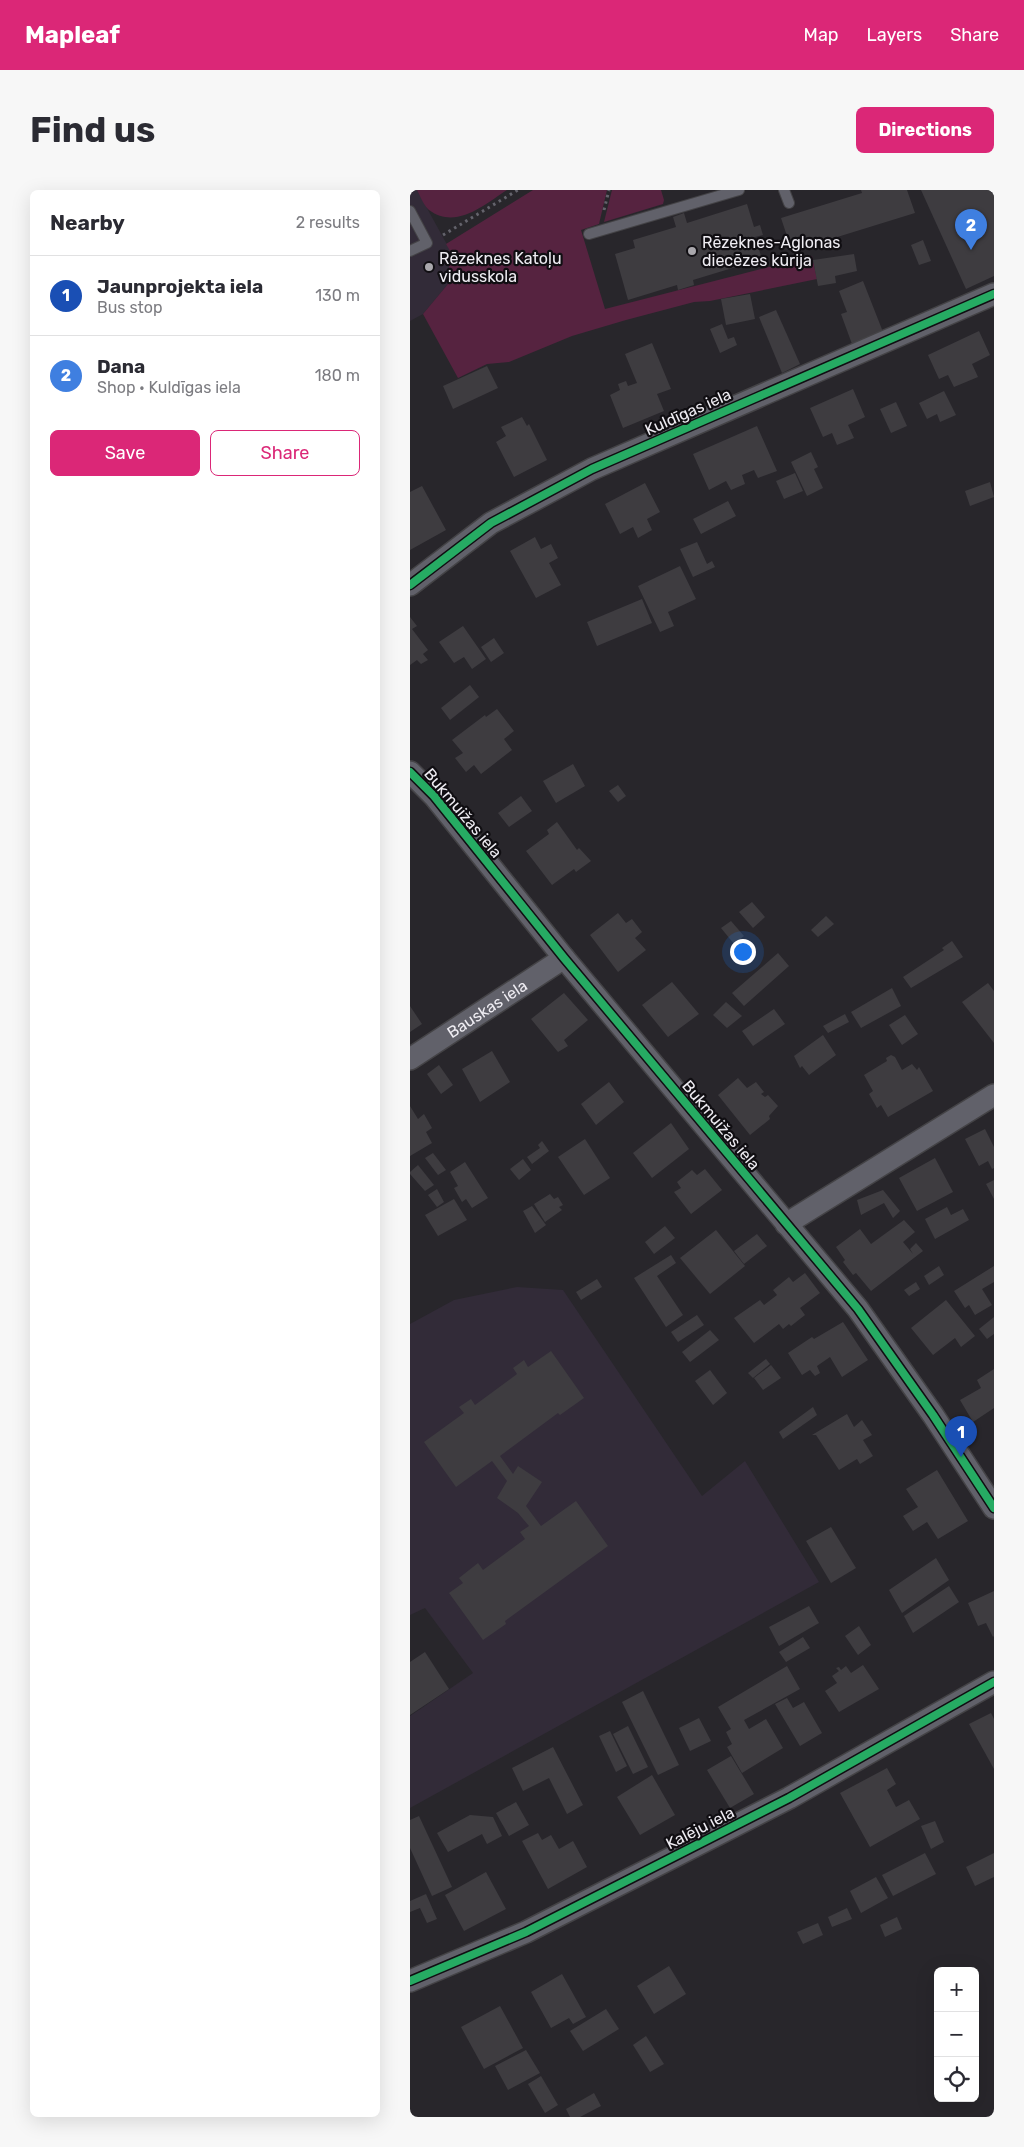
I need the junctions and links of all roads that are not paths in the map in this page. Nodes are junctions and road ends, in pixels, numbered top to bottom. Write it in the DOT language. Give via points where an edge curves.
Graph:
graph roads {
  1 [pos="739,190"];
  2 [pos="784,190"];
  3 [pos="789,202"];
  4 [pos="410,211"];
  5 [pos="589,234"];
  6 [pos="410,251"];
  7 [pos="994,294"];
  8 [pos="410,585"];
  9 [pos="410,772"];
  10 [pos="564,958"];
  11 [pos="410,1059"];
  12 [pos="994,1096"];
  13 [pos="786,1224"];
  14 [pos="994,1508"];
  15 [pos="994,1682"];
  16 [pos="410,1981"];
  1 -- 5 [label="lane"];
  2 -- 3 [label="lane"];
  4 -- 6 [label="lane" via="427,242"];
  7 -- 8 [label="street, Kuldīgas iela" via="592,469 491,523"];
  9 -- 10 [label="street, Bukmuižas iela" via="434,796"];
  10 -- 11 [label="street, Bauskas iela"];
  10 -- 13 [label="street, Bukmuižas iela"];
  12 -- 13 [label="street"];
  13 -- 14 [label="street, Bukmuižas iela" via="858,1309"];
  15 -- 16 [label="street, Kalēju iela" via="789,1798 526,1932"];
}
